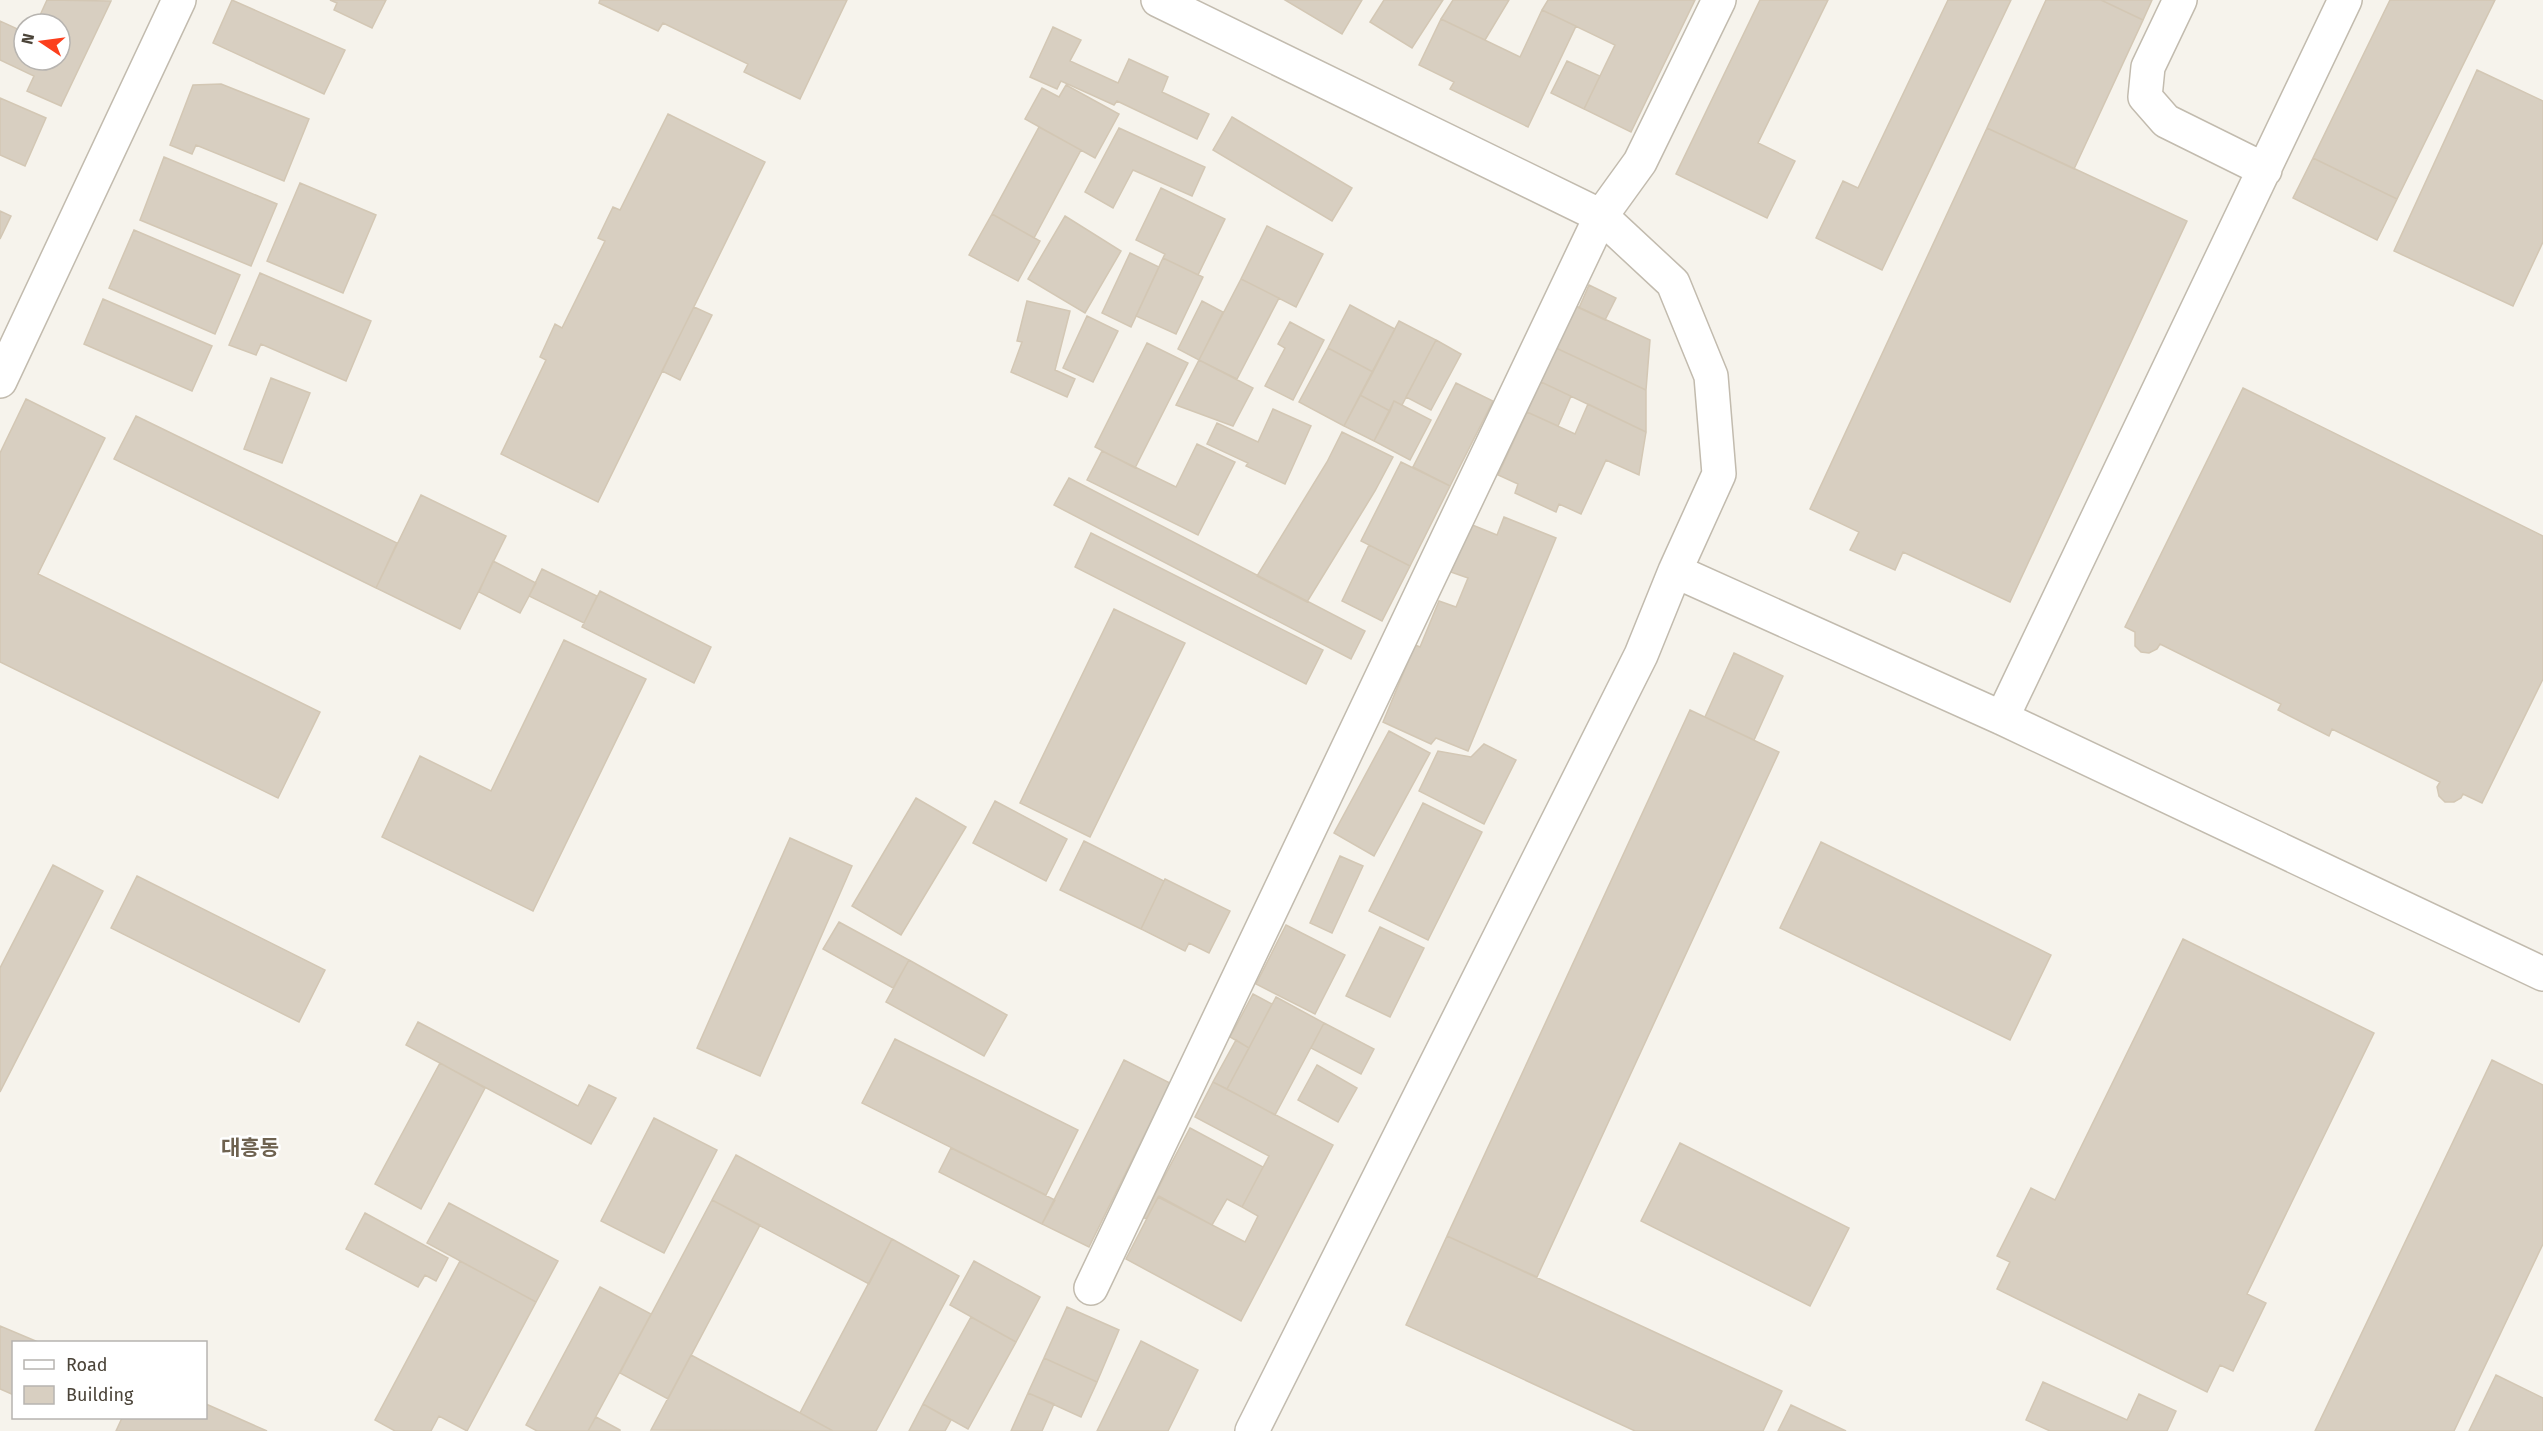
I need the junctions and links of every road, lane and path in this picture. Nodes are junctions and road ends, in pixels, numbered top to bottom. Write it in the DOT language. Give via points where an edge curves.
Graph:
graph roads {
  1 [pos="179,0"];
  2 [pos="1158,0"];
  3 [pos="1719,0"];
  4 [pos="2180,0"];
  5 [pos="2345,0"];
  6 [pos="2265,170"];
  7 [pos="1601,216"];
  8 [pos="0,381"];
  9 [pos="1675,571"];
  10 [pos="2002,718"];
  11 [pos="2543,974"];
  12 [pos="1091,1288"];
  13 [pos="1252,1431"];
  1 -- 8 [label="street"];
  2 -- 7 [label="street"];
  3 -- 7 [label="street" via="1640,162"];
  4 -- 6 [label="street" via="2148,67 2145,97 2166,121"];
  5 -- 6 [label="street"];
  6 -- 10 [label="street"];
  7 -- 9 [label="street" via="1673,282 1711,376 1719,474"];
  7 -- 12 [label="street"];
  9 -- 10 [label="street"];
  9 -- 13 [label="street" via="1641,655"];
  10 -- 11 [label="street"];
}
